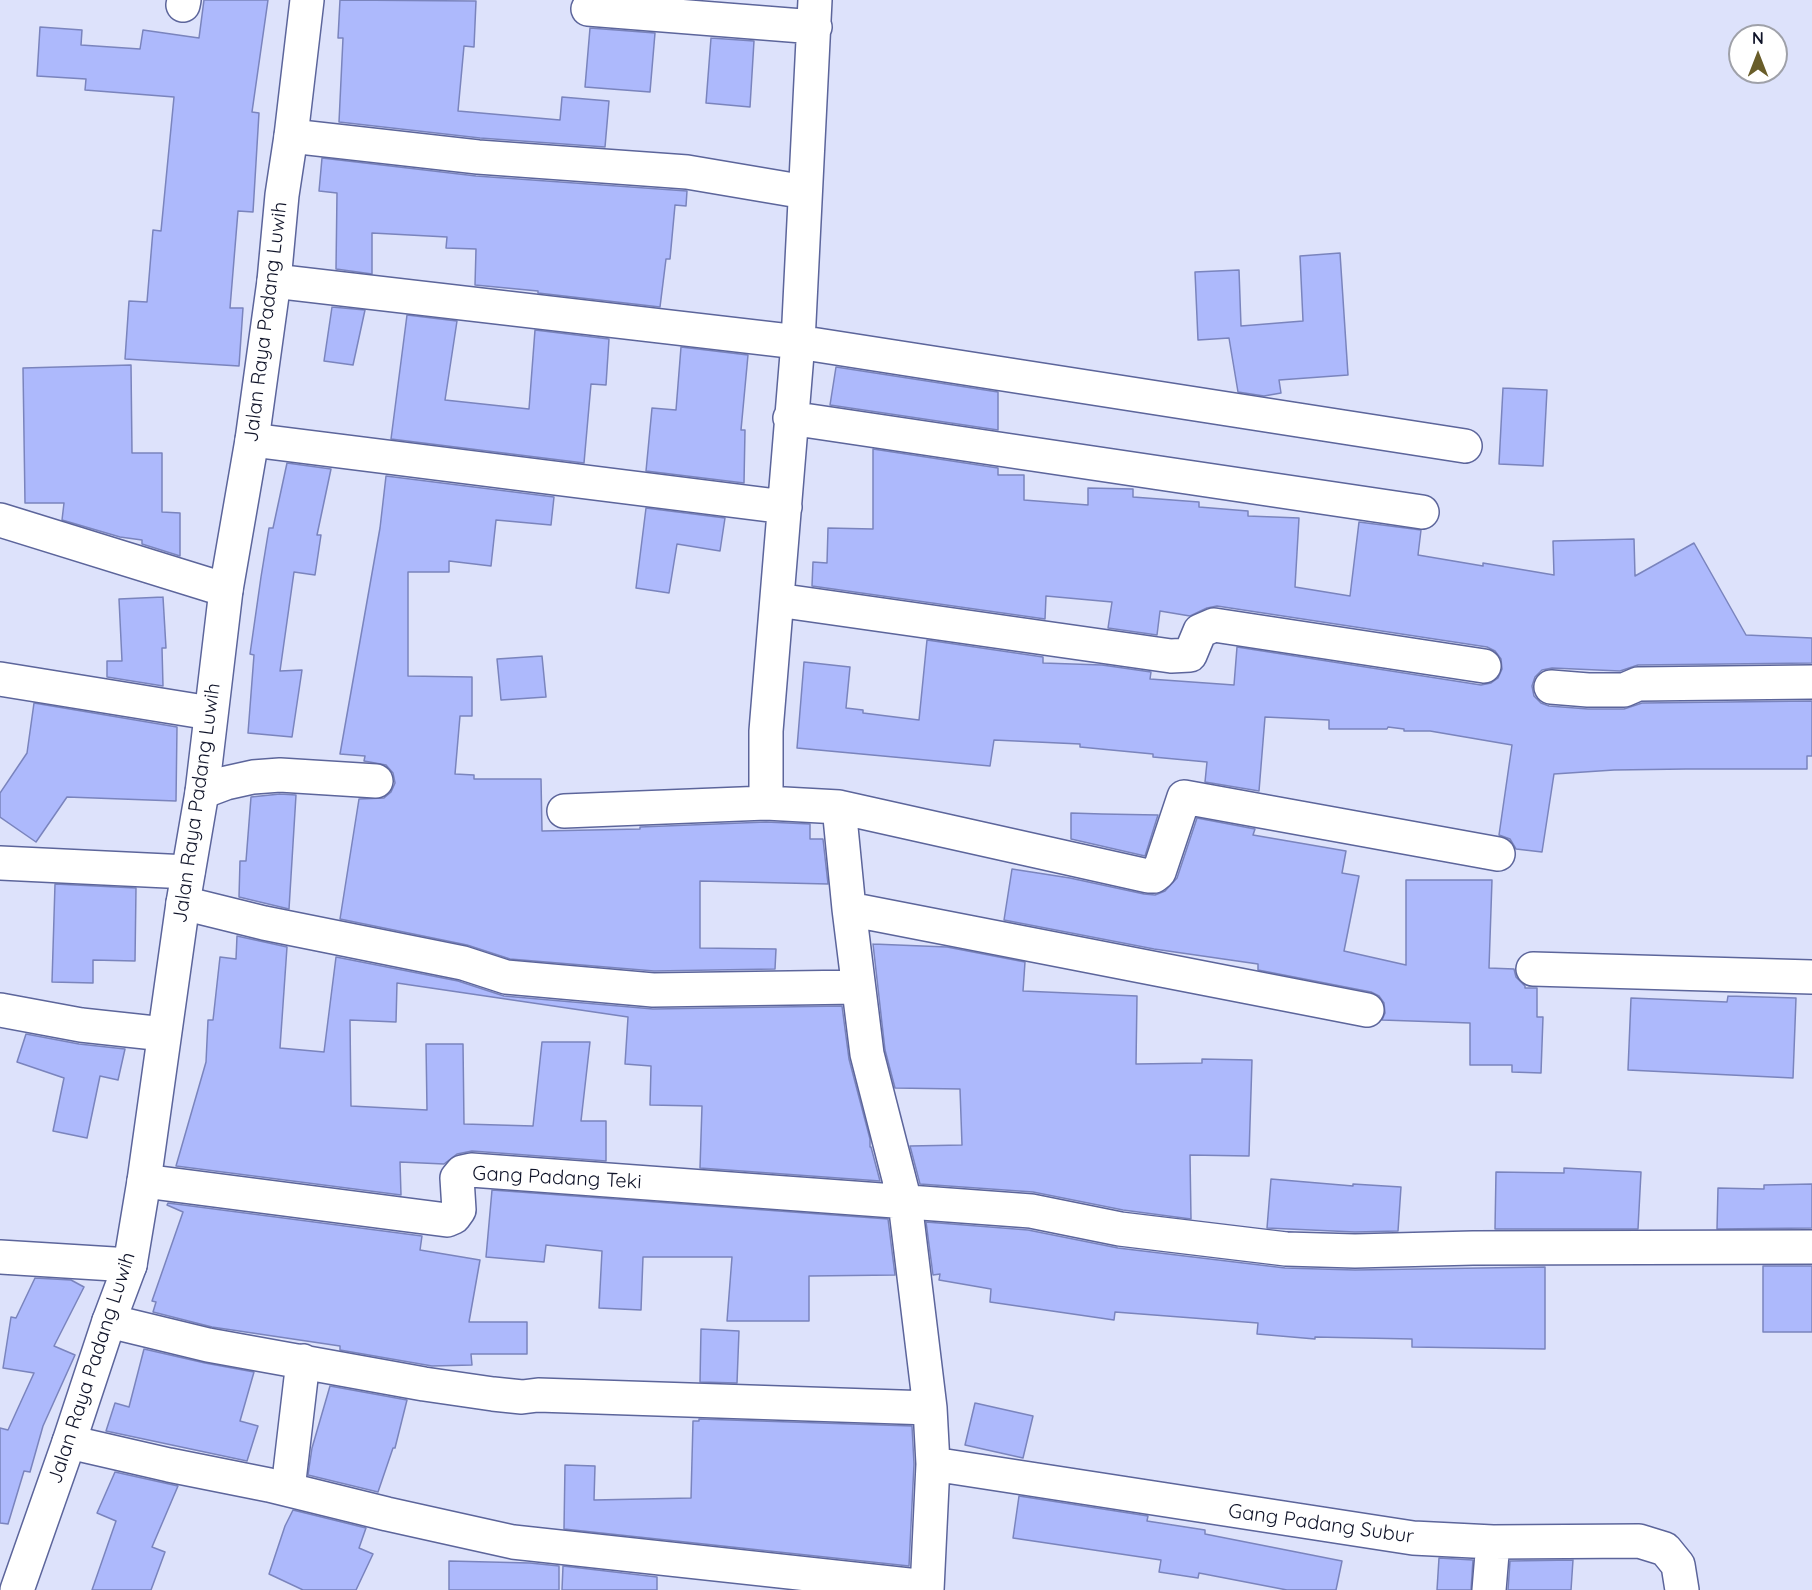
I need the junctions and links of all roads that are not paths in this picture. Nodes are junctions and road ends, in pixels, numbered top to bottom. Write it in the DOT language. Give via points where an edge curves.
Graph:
graph roads {
  1 [pos="307,0"];
  2 [pos="588,9"];
  3 [pos="815,14"];
  4 [pos="291,136"];
  5 [pos="805,192"];
  6 [pos="274,281"];
  7 [pos="798,342"];
  8 [pos="790,418"];
  9 [pos="252,440"];
  10 [pos="1466,446"];
  11 [pos="785,507"];
  12 [pos="1422,512"];
  13 [pos="0,520"];
  14 [pos="225,590"];
  15 [pos="777,600"];
  16 [pos="1484,666"];
  17 [pos="0,678"];
  18 [pos="1812,682"];
  19 [pos="1551,687"];
  20 [pos="210,713"];
  21 [pos="376,781"];
  22 [pos="202,792"];
  23 [pos="766,803"];
  24 [pos="839,807"];
  25 [pos="564,812"];
  26 [pos="1498,854"];
  27 [pos="0,863"];
  28 [pos="188,872"];
  29 [pos="183,903"];
  30 [pos="849,909"];
  31 [pos="1533,969"];
  32 [pos="1812,977"];
  33 [pos="858,987"];
  34 [pos="0,1010"];
  35 [pos="1366,1010"];
  36 [pos="164,1034"];
  37 [pos="144,1181"];
  38 [pos="905,1202"];
  39 [pos="1812,1247"];
  40 [pos="0,1257"];
  41 [pos="130,1265"];
  42 [pos="109,1321"];
  43 [pos="303,1361"];
  44 [pos="930,1408"];
  45 [pos="69,1442"];
  46 [pos="933,1464"];
  47 [pos="288,1489"];
  48 [pos="1493,1542"];
  49 [pos="927,1588"];
  50 [pos="17,1590"];
  51 [pos="1489,1590"];
  52 [pos="1682,1590"];
  1 -- 4 [label="street, Jalan Raya Padang Luwih"];
  2 -- 3 [label="street"];
  3 -- 5 [label="street"];
  4 -- 5 [label="street" via="478,158 687,172"];
  4 -- 6 [label="street, Jalan Raya Padang Luwih"];
  5 -- 7 [label="street"];
  6 -- 7 [label="street"];
  6 -- 9 [label="street, Jalan Raya Padang Luwih"];
  7 -- 8 [label="street"];
  7 -- 10 [label="street"];
  8 -- 11 [label="street"];
  8 -- 12 [label="street"];
  9 -- 11 [label="street"];
  9 -- 14 [label="street, Jalan Raya Padang Luwih"];
  11 -- 15 [label="street"];
  13 -- 14 [label="street"];
  14 -- 20 [label="street, Jalan Raya Padang Luwih"];
  15 -- 16 [label="street" via="1171,656 1190,655 1200,631 1214,624"];
  15 -- 23 [label="street" via="766,731"];
  17 -- 20 [label="street"];
  18 -- 19 [label="street" via="1638,684 1624,690"];
  20 -- 22 [label="street, Jalan Raya Padang Luwih"];
  21 -- 22 [label="street" via="253,777"];
  22 -- 28 [label="street, Jalan Raya Padang Luwih"];
  23 -- 24 [label="street"];
  23 -- 25 [label="street"];
  24 -- 26 [label="street" via="1148,876 1159,872 1184,796"];
  24 -- 30 [label="street"];
  27 -- 28 [label="street"];
  28 -- 29 [label="street, Jalan Raya Padang Luwih"];
  29 -- 33 [label="street" via="463,963 506,977 653,990"];
  29 -- 36 [label="street, Jalan Raya Padang Luwih"];
  30 -- 33 [label="street"];
  30 -- 35 [label="street"];
  31 -- 32 [label="street"];
  33 -- 38 [label="street" via="867,1054"];
  34 -- 36 [label="street" via="81,1025"];
  36 -- 37 [label="street, Jalan Raya Padang Luwih"];
  37 -- 38 [label="street, Gang Padang Teki" via="447,1220 459,1210 457,1178 471,1170"];
  37 -- 41 [label="street, Jalan Raya Padang Luwih"];
  38 -- 39 [label="street" via="1031,1211 1120,1229 1286,1249"];
  38 -- 44 [label="street"];
  40 -- 41 [label="street"];
  41 -- 42 [label="street, Jalan Raya Padang Luwih"];
  42 -- 43 [label="street" via="208,1345"];
  42 -- 45 [label="street, Jalan Raya Padang Luwih"];
  43 -- 44 [label="street" via="424,1384 522,1396"];
  43 -- 47 [label="street"];
  44 -- 46 [label="street"];
  45 -- 47 [label="street"];
  45 -- 50 [label="street, Jalan Raya Padang Luwih"];
  46 -- 48 [label="street, Gang Padang Subur" via="1391,1535"];
  46 -- 49 [label="street"];
  47 -- 49 [label="street" via="513,1542"];
  48 -- 51 [label="street"];
  48 -- 52 [label="street, Gang Padang Subur" via="1639,1541 1665,1549 1678,1565"];
}
